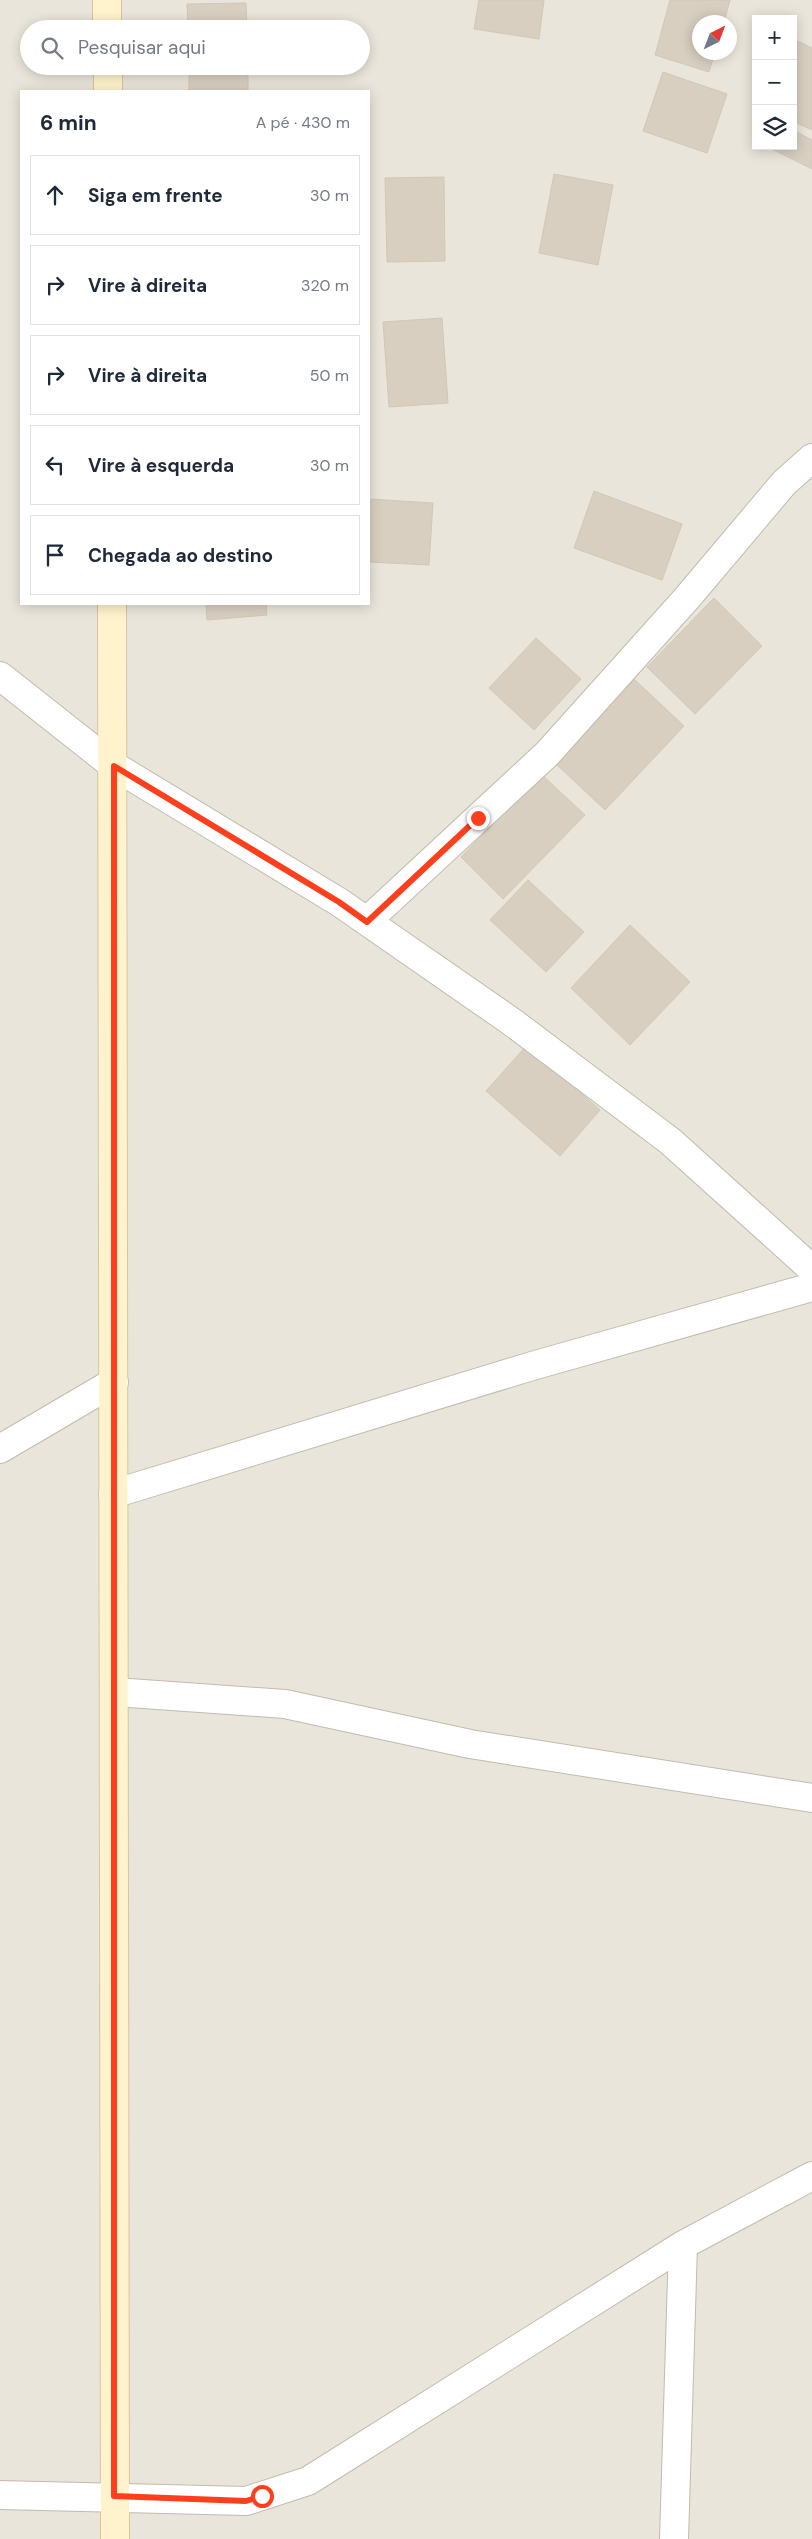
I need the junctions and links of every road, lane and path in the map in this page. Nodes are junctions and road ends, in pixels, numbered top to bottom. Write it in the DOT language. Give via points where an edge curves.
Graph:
graph roads {
  1 [pos="107,0"];
  2 [pos="107,20"];
  3 [pos="108,75"];
  4 [pos="108,90"];
  5 [pos="812,458"];
  6 [pos="112,605"];
  7 [pos="0,676"];
  8 [pos="114,766"];
  9 [pos="367,922"];
  10 [pos="812,1269"];
  11 [pos="812,1287"];
  12 [pos="114,1382"];
  13 [pos="0,1449"];
  14 [pos="114,1494"];
  15 [pos="114,1692"];
  16 [pos="812,1798"];
  17 [pos="812,2176"];
  18 [pos="683,2245"];
  19 [pos="0,2495"];
  20 [pos="114,2496"];
  21 [pos="115,2539"];
  22 [pos="674,2539"];
  1 -- 2 [label="main road"];
  3 -- 4 [label="main road"];
  5 -- 9 [label="street" via="784,484 547,754"];
  6 -- 8 [label="main road"];
  7 -- 8 [label="street"];
  8 -- 9 [label="street"];
  8 -- 12 [label="main road"];
  9 -- 10 [label="street" via="512,1022 670,1141"];
  11 -- 14 [label="street" via="532,1366"];
  12 -- 13 [label="street"];
  12 -- 14 [label="main road"];
  14 -- 15 [label="main road"];
  15 -- 16 [label="street" via="285,1704 470,1744"];
  15 -- 20 [label="main road"];
  17 -- 18 [label="street"];
  18 -- 20 [label="street" via="308,2481 246,2501"];
  18 -- 22 [label="street"];
  19 -- 20 [label="street"];
  20 -- 21 [label="main road"];
}
